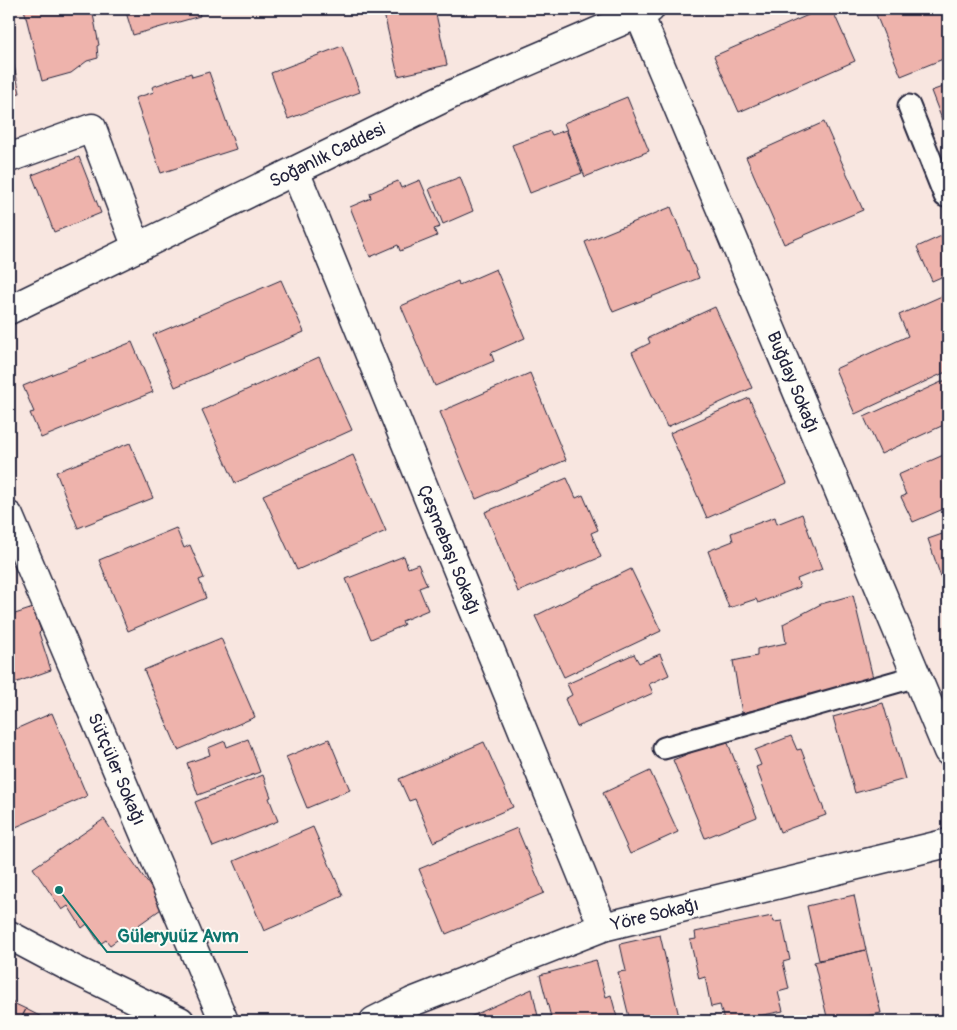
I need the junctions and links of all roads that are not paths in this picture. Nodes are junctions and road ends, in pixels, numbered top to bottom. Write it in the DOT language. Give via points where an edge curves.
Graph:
graph roads {
  1 [pos="644,11"];
  2 [pos="909,106"];
  3 [pos="9,158"];
  4 [pos="295,171"];
  5 [pos="948,194"];
  6 [pos="137,248"];
  7 [pos="9,310"];
  8 [pos="9,516"];
  9 [pos="917,676"];
  10 [pos="664,748"];
  11 [pos="948,751"];
  12 [pos="948,843"];
  13 [pos="603,927"];
  14 [pos="9,935"];
  15 [pos="180,1021"];
  16 [pos="224,1021"];
  17 [pos="374,1021"];
  1 -- 4 [label="street, Soğanlık Caddesi" via="450,95"];
  1 -- 9 [label="street, Buğday Sokağı"];
  2 -- 5 [label="lane" via="944,196"];
  3 -- 6 [label="street" via="92,128"];
  4 -- 6 [label="street, Soğanlık Caddesi"];
  4 -- 13 [label="street, Çeşmebaşı Sokağı"];
  6 -- 7 [label="street, Soğanlık Caddesi"];
  8 -- 16 [label="street, Sütçüler Sokağı"];
  9 -- 10 [label="lane"];
  9 -- 11 [label="street, Buğday Sokağı"];
  12 -- 13 [label="street, Yöre Sokağı"];
  13 -- 17 [label="street, Yöre Sokağı" via="412,1002"];
  14 -- 15 [label="street"];
}
